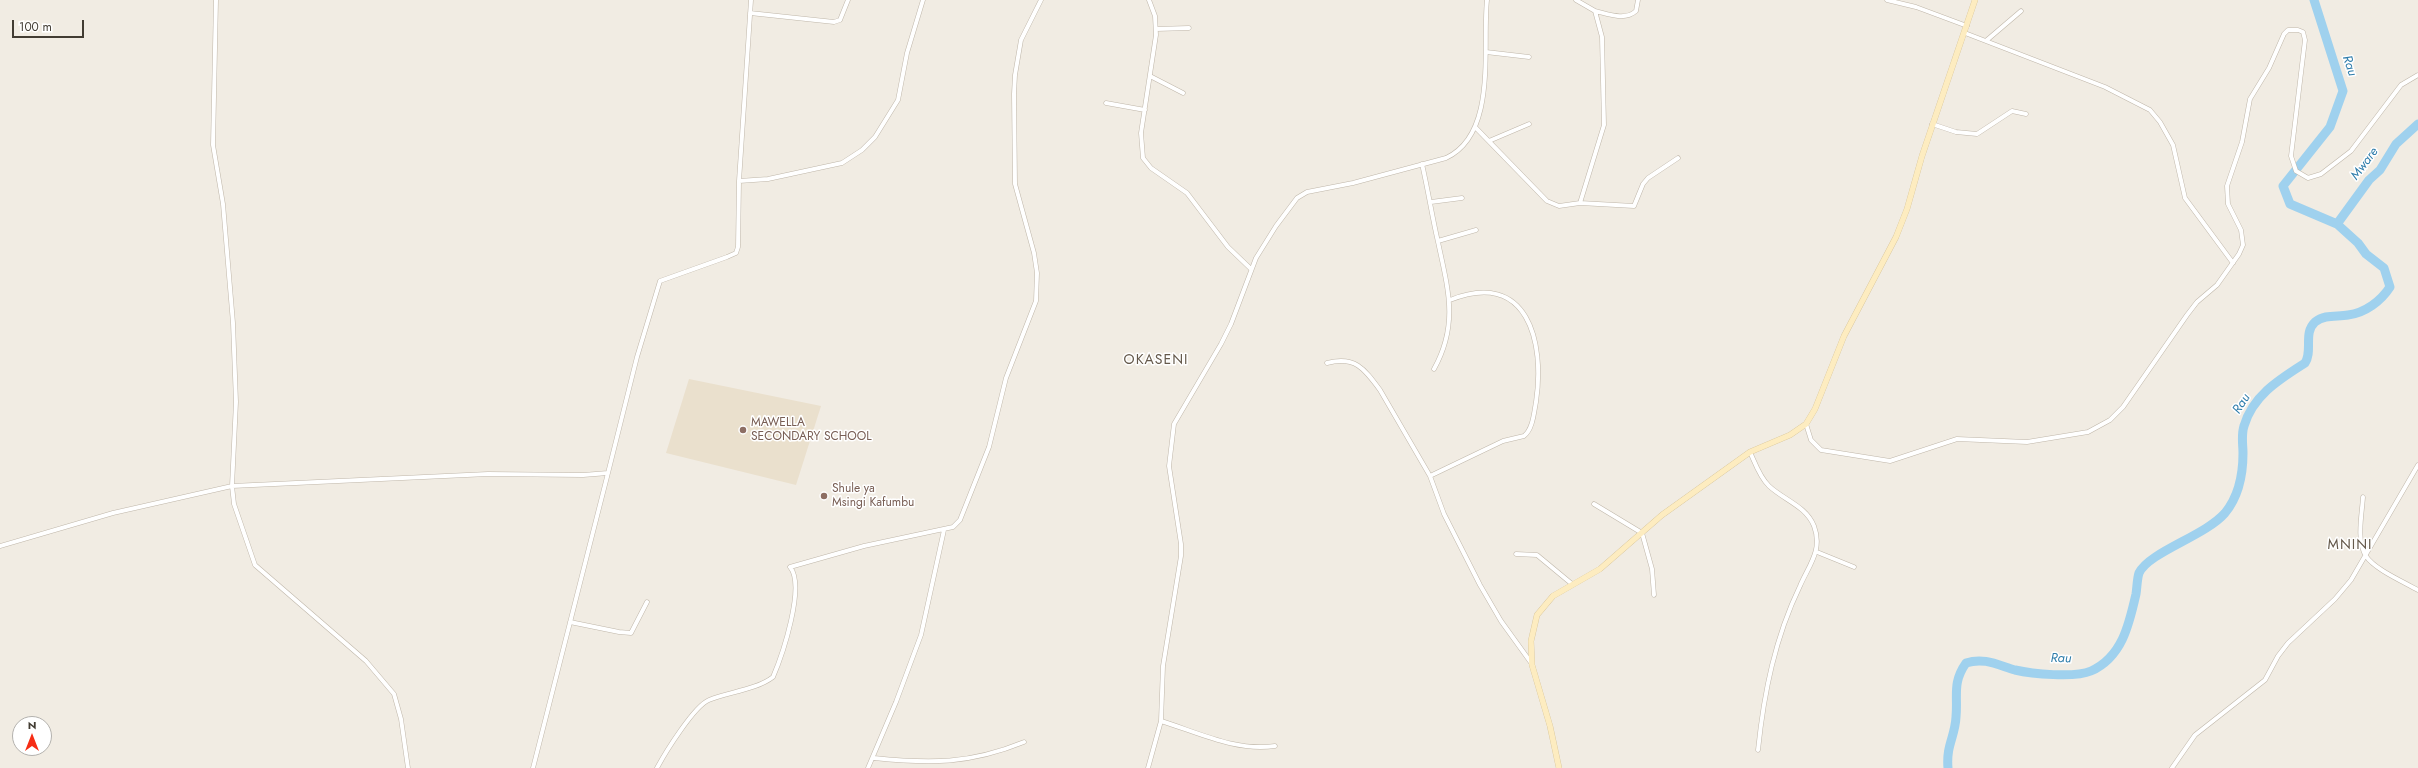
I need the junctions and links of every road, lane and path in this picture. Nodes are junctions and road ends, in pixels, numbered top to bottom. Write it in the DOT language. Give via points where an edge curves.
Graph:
graph roads {
  1 [pos="216,0"];
  2 [pos="751,0"];
  3 [pos="848,0"];
  4 [pos="923,0"];
  5 [pos="1041,0"];
  6 [pos="1149,0"];
  7 [pos="1487,0"];
  8 [pos="1576,0"];
  9 [pos="1638,0"];
  10 [pos="1887,0"];
  11 [pos="1975,0"];
  12 [pos="1595,11"];
  13 [pos="2022,11"];
  14 [pos="750,13"];
  15 [pos="1967,26"];
  16 [pos="1189,28"];
  17 [pos="1156,29"];
  18 [pos="1965,33"];
  19 [pos="1987,40"];
  20 [pos="1486,52"];
  21 [pos="1529,58"];
  22 [pos="2418,75"];
  23 [pos="1150,76"];
  24 [pos="1183,92"];
  25 [pos="1106,103"];
  26 [pos="1145,110"];
  27 [pos="2026,114"];
  28 [pos="1529,124"];
  29 [pos="1932,124"];
  30 [pos="1475,127"];
  31 [pos="1489,141"];
  32 [pos="1678,158"];
  33 [pos="1422,164"];
  34 [pos="739,182"];
  35 [pos="1462,198"];
  36 [pos="1431,202"];
  37 [pos="1580,203"];
  38 [pos="1476,230"];
  39 [pos="1438,241"];
  40 [pos="2233,263"];
  41 [pos="1251,269"];
  42 [pos="1450,300"];
  43 [pos="1327,363"];
  44 [pos="1434,369"];
  45 [pos="1806,424"];
  46 [pos="1750,452"];
  47 [pos="2418,466"];
  48 [pos="608,473"];
  49 [pos="1430,476"];
  50 [pos="232,486"];
  51 [pos="2363,497"];
  52 [pos="1594,504"];
  53 [pos="944,530"];
  54 [pos="1642,534"];
  55 [pos="0,546"];
  56 [pos="1817,552"];
  57 [pos="1516,554"];
  58 [pos="2366,557"];
  59 [pos="1854,567"];
  60 [pos="1572,584"];
  61 [pos="2418,590"];
  62 [pos="1654,596"];
  63 [pos="647,602"];
  64 [pos="570,622"];
  65 [pos="1532,665"];
  66 [pos="1160,721"];
  67 [pos="1024,742"];
  68 [pos="1275,746"];
  69 [pos="1758,750"];
  70 [pos="874,758"];
  71 [pos="408,768"];
  72 [pos="533,768"];
  73 [pos="657,768"];
  74 [pos="868,768"];
  75 [pos="1148,768"];
  76 [pos="1559,768"];
  77 [pos="2172,768"];
  1 -- 50 [label="street" via="213,145 224,211 234,323 236,402"];
  2 -- 14 [label="street"];
  3 -- 14 [label="street" via="840,20 834,22"];
  4 -- 34 [label="street" via="906,53 898,100 875,137 862,150 842,162 768,179"];
  5 -- 53 [label="street" via="1021,40 1014,94 1015,184 1034,254 1037,273 1036,301 1006,378 989,447 977,480 960,520 954,528"];
  6 -- 17 [label="street"];
  7 -- 20 [label="street"];
  8 -- 12 [label="street"];
  9 -- 12 [label="street" via="1636,12 1632,15"];
  10 -- 15 [label="street" via="1916,7"];
  11 -- 15 [label="street"];
  12 -- 37 [label="street" via="1602,37 1604,125"];
  13 -- 19 [label="street"];
  14 -- 34 [label="street"];
  15 -- 18 [label="street"];
  16 -- 17 [label="street"];
  17 -- 23 [label="street"];
  18 -- 19 [label="street"];
  18 -- 29 [label="street"];
  19 -- 40 [label="street" via="2104,87 2150,110 2173,145 2185,198"];
  20 -- 21 [label="street"];
  20 -- 30 [label="street" via="1485,82"];
  22 -- 40 [label="street" via="2397,91 2351,151 2317,177 2308,178 2296,171 2291,156 2305,40 2303,32 2298,30 2288,30 2284,34 2269,68 2250,99 2242,142 2227,186 2228,204 2241,230 2243,241"];
  23 -- 24 [label="street"];
  23 -- 26 [label="street"];
  25 -- 26 [label="street"];
  26 -- 41 [label="street" via="1141,148 1146,164 1187,193 1228,247"];
  27 -- 29 [label="street" via="2012,111 1977,134 1950,131"];
  28 -- 31 [label="street"];
  29 -- 45 [label="street" via="1896,237 1844,336 1815,409"];
  30 -- 31 [label="street"];
  30 -- 33 [label="street" via="1470,137 1454,154"];
  31 -- 37 [label="street" via="1547,201 1559,206"];
  32 -- 37 [label="street" via="1648,178 1634,206"];
  33 -- 36 [label="street"];
  33 -- 41 [label="street" via="1307,192 1297,198 1276,226"];
  34 -- 48 [label="street" via="736,253 660,281 635,364"];
  35 -- 36 [label="street"];
  36 -- 39 [label="street"];
  38 -- 39 [label="street"];
  39 -- 42 [label="street"];
  40 -- 45 [label="street" via="2217,285 2197,302 2187,315 2123,407 2110,420 2088,432 2027,442 1957,438 1890,461 1821,450 1811,440"];
  41 -- 66 [label="street" via="1231,324 1193,396 1177,419 1173,431 1170,472 1180,531 1181,556 1163,666"];
  42 -- 44 [label="street" via="1446,339"];
  42 -- 49 [label="street" via="1466,295 1491,293 1510,298 1517,303 1525,313 1536,343 1536,398 1532,423 1524,436 1503,441"];
  43 -- 49 [label="street" via="1346,360 1371,377"];
  45 -- 46 [label="street" via="1790,435"];
  46 -- 54 [label="street" via="1662,515"];
  46 -- 56 [label="street" via="1768,485 1810,518"];
  47 -- 58 [label="street"];
  48 -- 50 [label="street" via="488,474"];
  48 -- 64 [label="street"];
  49 -- 65 [label="street" via="1444,514 1480,585 1501,621"];
  50 -- 55 [label="street" via="113,513"];
  50 -- 71 [label="street" via="240,525 255,565 366,661 394,694 401,719"];
  51 -- 58 [label="street" via="2362,543"];
  52 -- 54 [label="street"];
  53 -- 70 [label="street" via="921,635"];
  53 -- 73 [label="street" via="864,546 790,567 795,576 796,596 772,677 702,703 667,750"];
  54 -- 60 [label="street" via="1600,569"];
  54 -- 62 [label="street" via="1652,569"];
  56 -- 59 [label="street"];
  56 -- 69 [label="street" via="1791,604 1779,637 1763,703"];
  57 -- 60 [label="street" via="1537,555"];
  58 -- 61 [label="street" via="2384,571"];
  58 -- 77 [label="street" via="2335,599 2288,643 2265,680 2196,735"];
  60 -- 65 [label="street" via="1553,596 1537,615 1531,641"];
  63 -- 64 [label="street" via="631,633"];
  64 -- 72 [label="street"];
  65 -- 76 [label="street"];
  66 -- 68 [label="street" via="1237,745"];
  66 -- 75 [label="street"];
  67 -- 70 [label="street" via="999,752 956,761 918,762"];
  70 -- 74 [label="street"];
}
